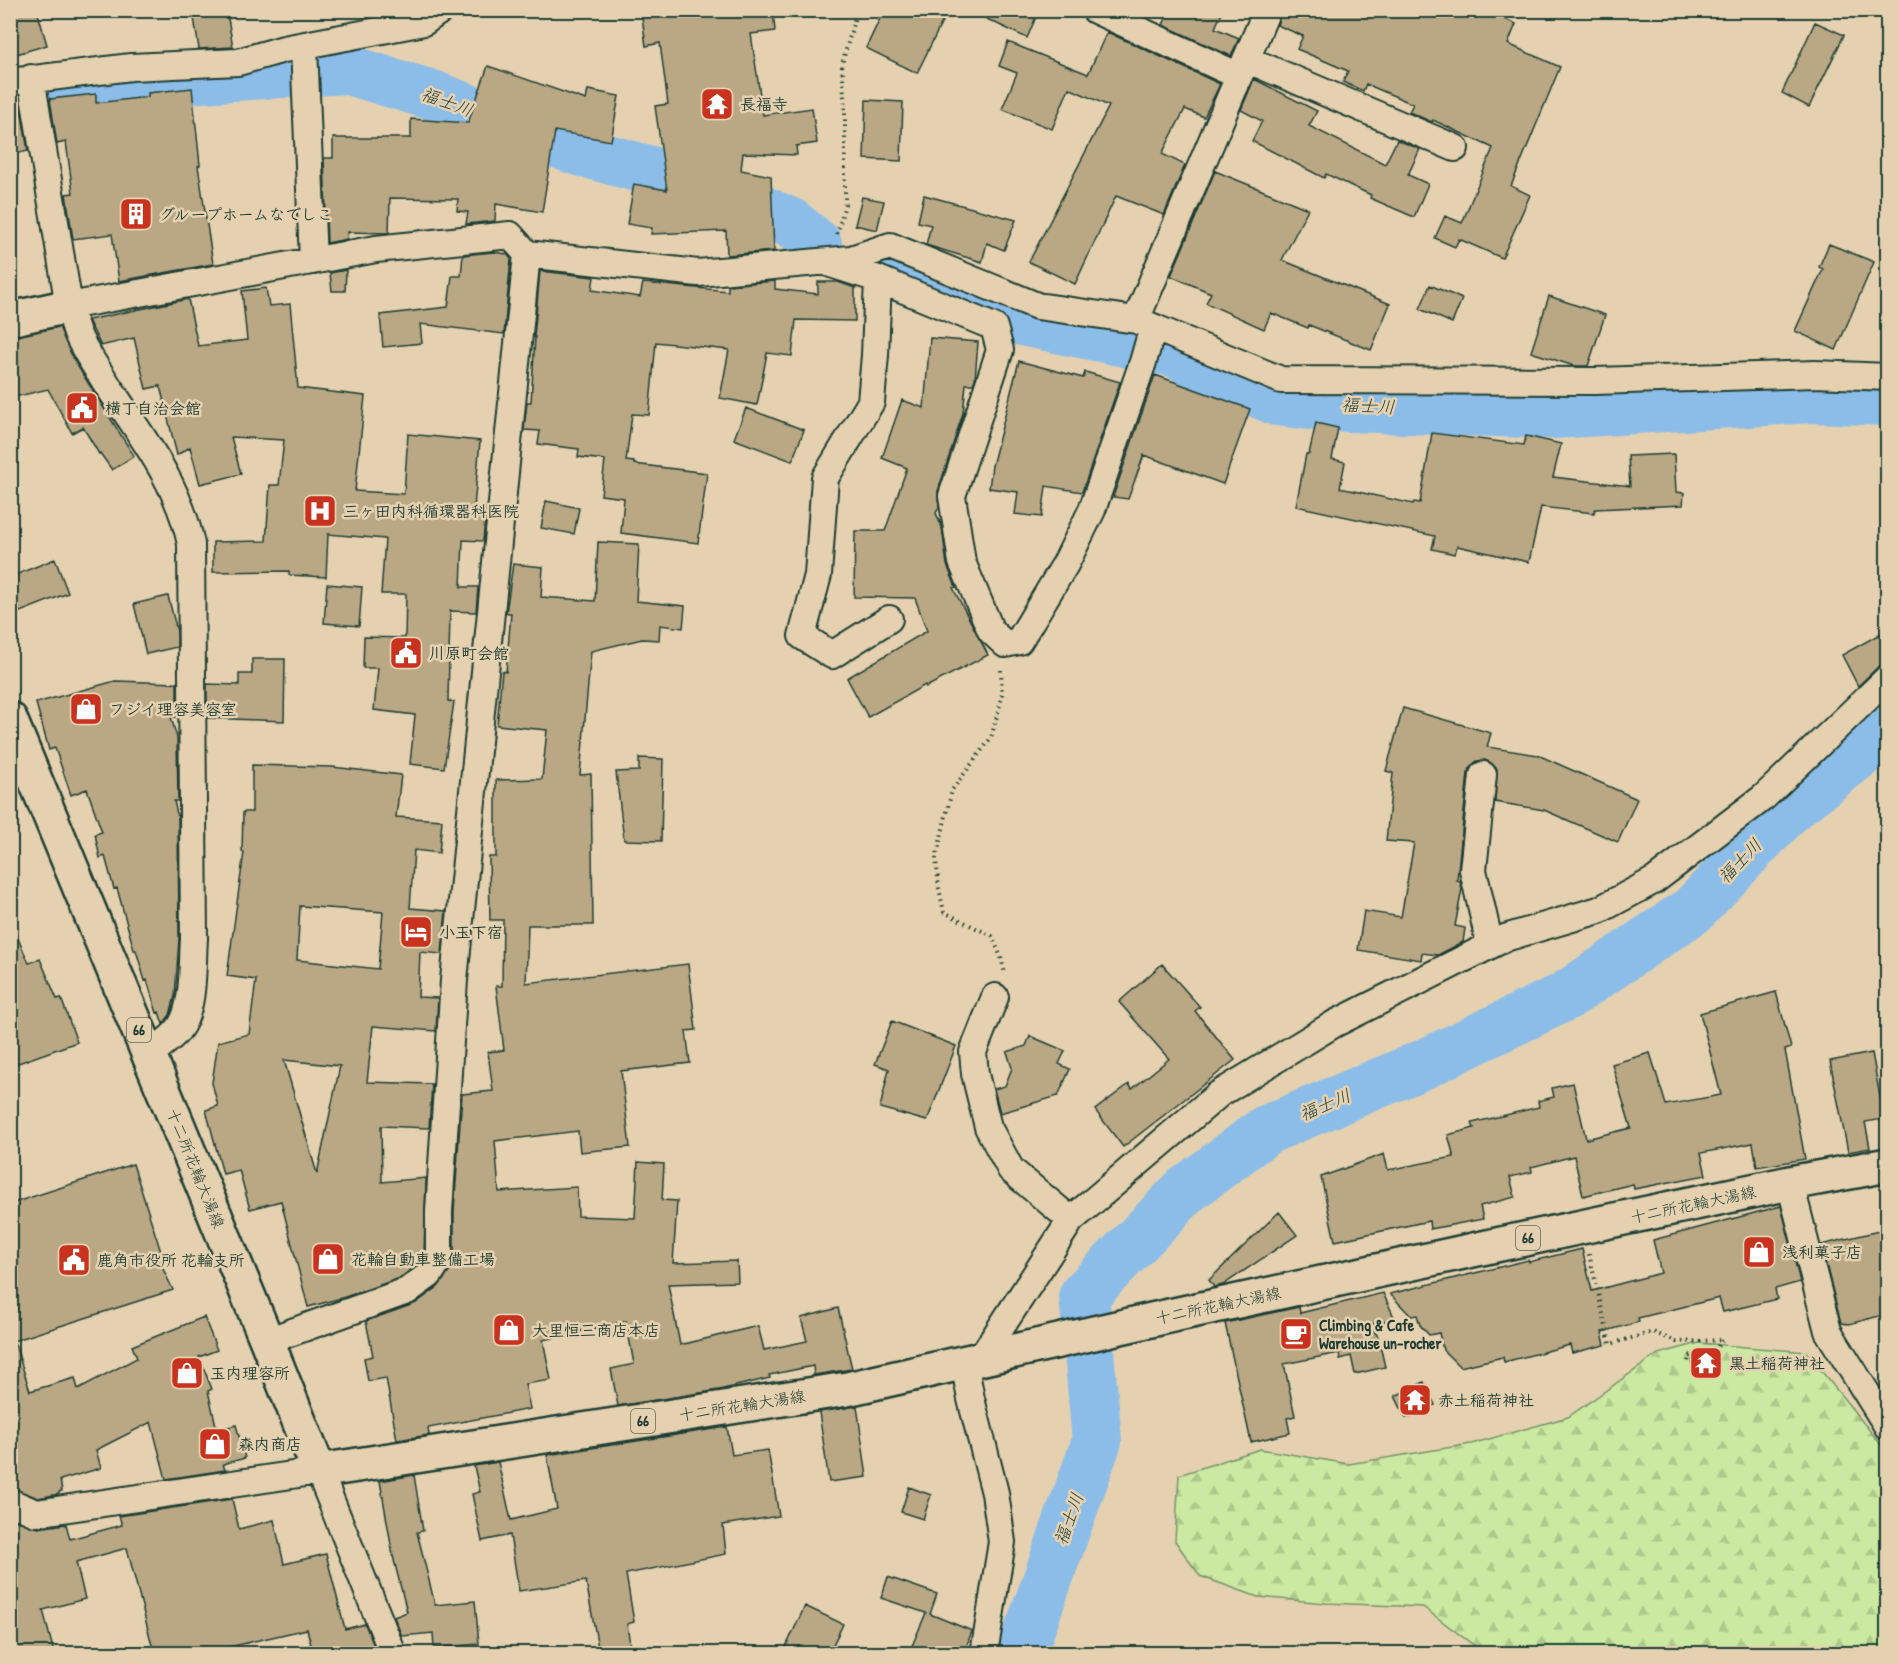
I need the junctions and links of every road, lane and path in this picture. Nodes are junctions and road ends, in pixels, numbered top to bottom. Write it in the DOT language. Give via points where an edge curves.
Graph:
graph roads {
  1 [pos="441,10"];
  2 [pos="857,10"];
  3 [pos="1095,10"];
  4 [pos="1266,10"];
  5 [pos="304,47"];
  6 [pos="1243,67"];
  7 [pos="21,80"];
  8 [pos="1455,148"];
  9 [pos="527,254"];
  10 [pos="313,261"];
  11 [pos="827,261"];
  12 [pos="878,279"];
  13 [pos="69,306"];
  14 [pos="10,319"];
  15 [pos="1145,323"];
  16 [pos="1887,377"];
  17 [pos="889,618"];
  18 [pos="991,631"];
  19 [pos="1887,678"];
  20 [pos="10,719"];
  21 [pos="1483,775"];
  22 [pos="1490,945"];
  23 [pos="995,997"];
  24 [pos="149,1054"];
  25 [pos="1887,1165"];
  26 [pos="1790,1183"];
  27 [pos="1071,1220"];
  28 [pos="1582,1227"];
  29 [pos="267,1341"];
  30 [pos="973,1360"];
  31 [pos="1697,1362"];
  32 [pos="1887,1427"];
  33 [pos="319,1472"];
  34 [pos="10,1502"];
  35 [pos="393,1653"];
  36 [pos="984,1653"];
  1 -- 5 [label="street" via="424,22"];
  2 -- 11 [label="path" via="842,64 845,204"];
  3 -- 6 [label="street"];
  4 -- 6 [label="street"];
  5 -- 7 [label="street" via="238,62"];
  5 -- 10 [label="street"];
  6 -- 8 [label="street"];
  6 -- 15 [label="street"];
  7 -- 13 [label="street"];
  9 -- 10 [label="street" via="510,235 376,249"];
  9 -- 11 [label="street" via="698,273"];
  9 -- 29 [label="street" via="454,980 439,1260 429,1275 407,1291"];
  10 -- 13 [label="street"];
  11 -- 12 [label="street"];
  11 -- 15 [label="street" via="852,259 890,246 1037,306"];
  12 -- 17 [label="street" via="870,402 825,478 818,575 802,636 832,655"];
  12 -- 18 [label="street" via="994,327 1000,350 952,496 962,562"];
  13 -- 14 [label="main road"];
  13 -- 24 [label="street" via="77,334 175,492 190,544 194,939 190,991 178,1031"];
  15 -- 16 [label="street" via="1281,380 1595,381 1815,374"];
  15 -- 18 [label="street" via="1143,362 1092,510 1066,563 1019,641 1005,644"];
  18 -- 23 [label="path" via="1001,662 1002,697 991,738 952,790 936,859 944,912 992,936 1001,957 1005,973"];
  19 -- 22 [label="street" via="1764,797 1654,880 1599,910"];
  20 -- 24 [label="main road, 十二所花輪大湯線 / 66"];
  21 -- 22 [label="street" via="1473,870"];
  22 -- 27 [label="street" via="1334,1024 1219,1094"];
  23 -- 27 [label="street" via="973,1052 988,1127 1011,1170"];
  24 -- 29 [label="main road, 十二所花輪大湯線 / 66"];
  25 -- 26 [label="main road, 十二所花輪大湯線 / 66"];
  26 -- 28 [label="main road, 十二所花輪大湯線 / 66"];
  26 -- 32 [label="street" via="1828,1331"];
  27 -- 30 [label="street"];
  28 -- 30 [label="main road, 十二所花輪大湯線 / 66"];
  28 -- 31 [label="path" via="1610,1344 1653,1332 1676,1342 1722,1340 1715,1349 1689,1356 1688,1362"];
  29 -- 33 [label="main road, 十二所花輪大湯線 / 66"];
  30 -- 33 [label="main road, 十二所花輪大湯線 / 66" via="847,1389"];
  30 -- 36 [label="street" via="971,1400 995,1493 1002,1542"];
  33 -- 34 [label="street" via="36,1513"];
  33 -- 35 [label="street"];
}
